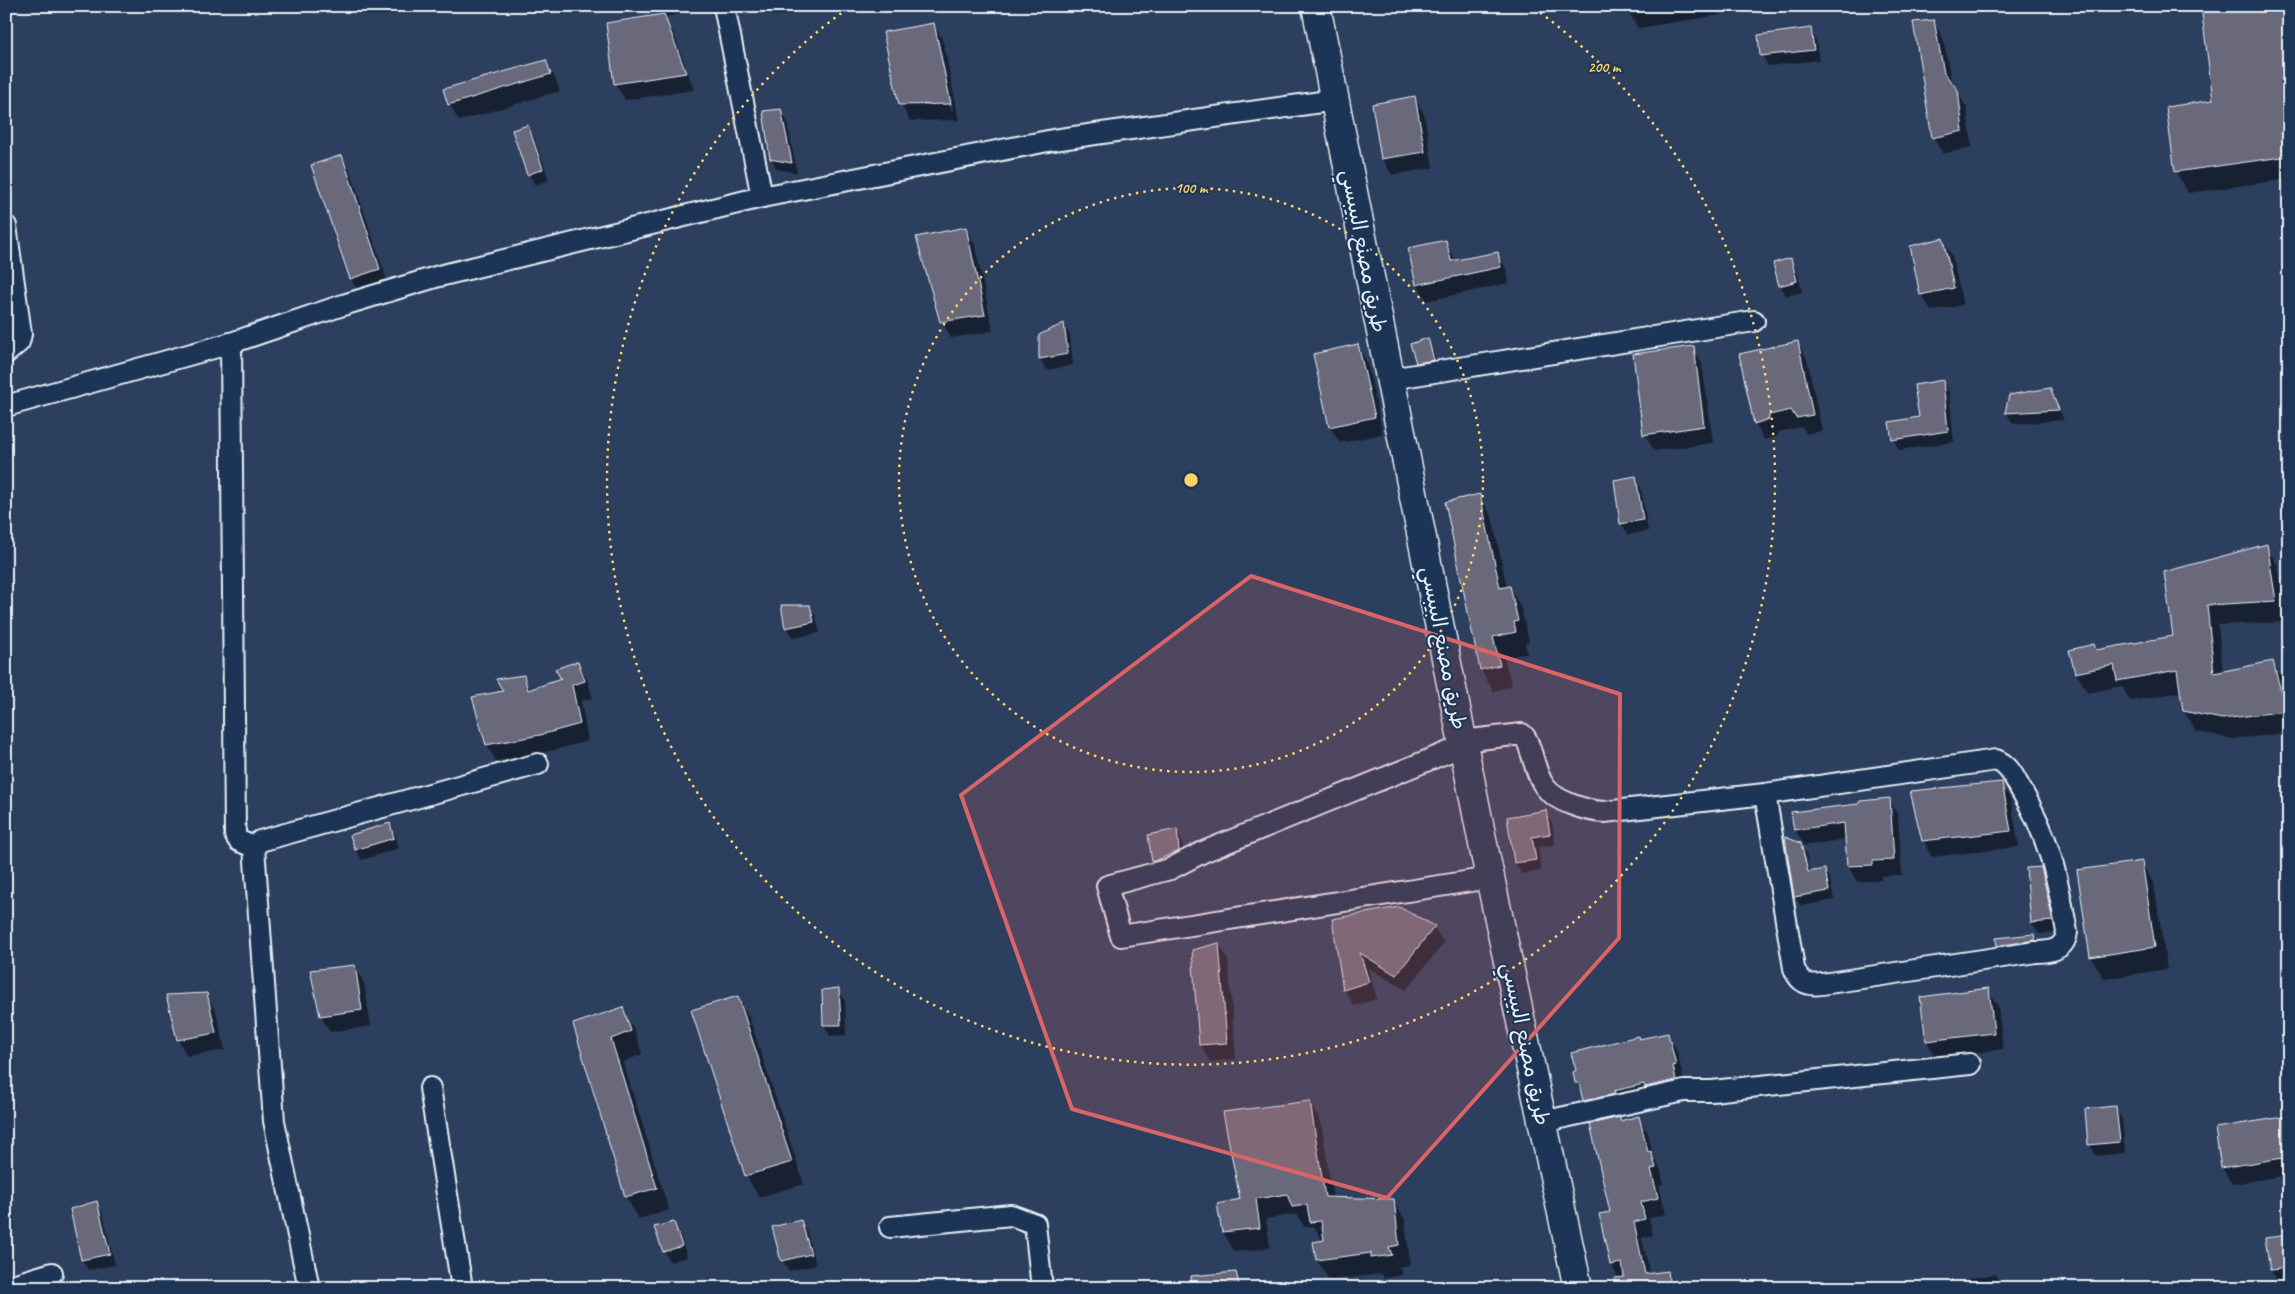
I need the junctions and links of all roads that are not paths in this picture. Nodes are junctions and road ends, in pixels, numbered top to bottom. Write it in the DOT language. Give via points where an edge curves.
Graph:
graph roads {
  1 [pos="724,6"];
  2 [pos="1316,6"];
  3 [pos="1334,100"];
  4 [pos="762,198"];
  5 [pos="6,226"];
  6 [pos="1754,321"];
  7 [pos="230,343"];
  8 [pos="6,353"];
  9 [pos="1390,378"];
  10 [pos="6,406"];
  11 [pos="1463,744"];
  12 [pos="538,764"];
  13 [pos="1765,794"];
  14 [pos="254,847"];
  15 [pos="1490,878"];
  16 [pos="1970,1064"];
  17 [pos="430,1088"];
  18 [pos="1542,1122"];
  19 [pos="890,1227"];
  20 [pos="52,1273"];
  21 [pos="6,1287"];
  22 [pos="309,1288"];
  23 [pos="462,1288"];
  24 [pos="1042,1288"];
  25 [pos="1578,1288"];
  1 -- 4 [label="street"];
  2 -- 3 [label="main road, طريق مصنع البيبسي"];
  3 -- 4 [label="street" via="1053,140"];
  3 -- 9 [label="main road, طريق مصنع البيبسي"];
  4 -- 7 [label="street" via="439,276"];
  5 -- 8 [label="street" via="21,334 19,342"];
  6 -- 9 [label="street"];
  7 -- 10 [label="street"];
  7 -- 14 [label="street" via="235,835 238,840"];
  9 -- 11 [label="main road, طريق مصنع البيبسي"];
  11 -- 13 [label="street" via="1522,734 1527,740 1538,776 1550,793 1589,811"];
  11 -- 15 [label="main road, طريق مصنع البيبسي"];
  11 -- 15 [label="street" via="1203,852 1170,869 1107,886 1120,936"];
  12 -- 14 [label="street" via="260,841"];
  13 -- 13 [label="street" via="1988,760 2002,762 2035,813 2050,849 2057,873 2066,939 2063,945 2050,952 1822,984 1802,982 1794,968"];
  14 -- 22 [label="street" via="274,1121"];
  15 -- 18 [label="main road, طريق مصنع البيبسي"];
  16 -- 18 [label="street" via="1712,1091 1684,1091"];
  17 -- 23 [label="street"];
  18 -- 25 [label="main road, طريق مصنع البيبسي"];
  19 -- 24 [label="street" via="1010,1215 1026,1219 1036,1224"];
  20 -- 21 [label="street"];
}
